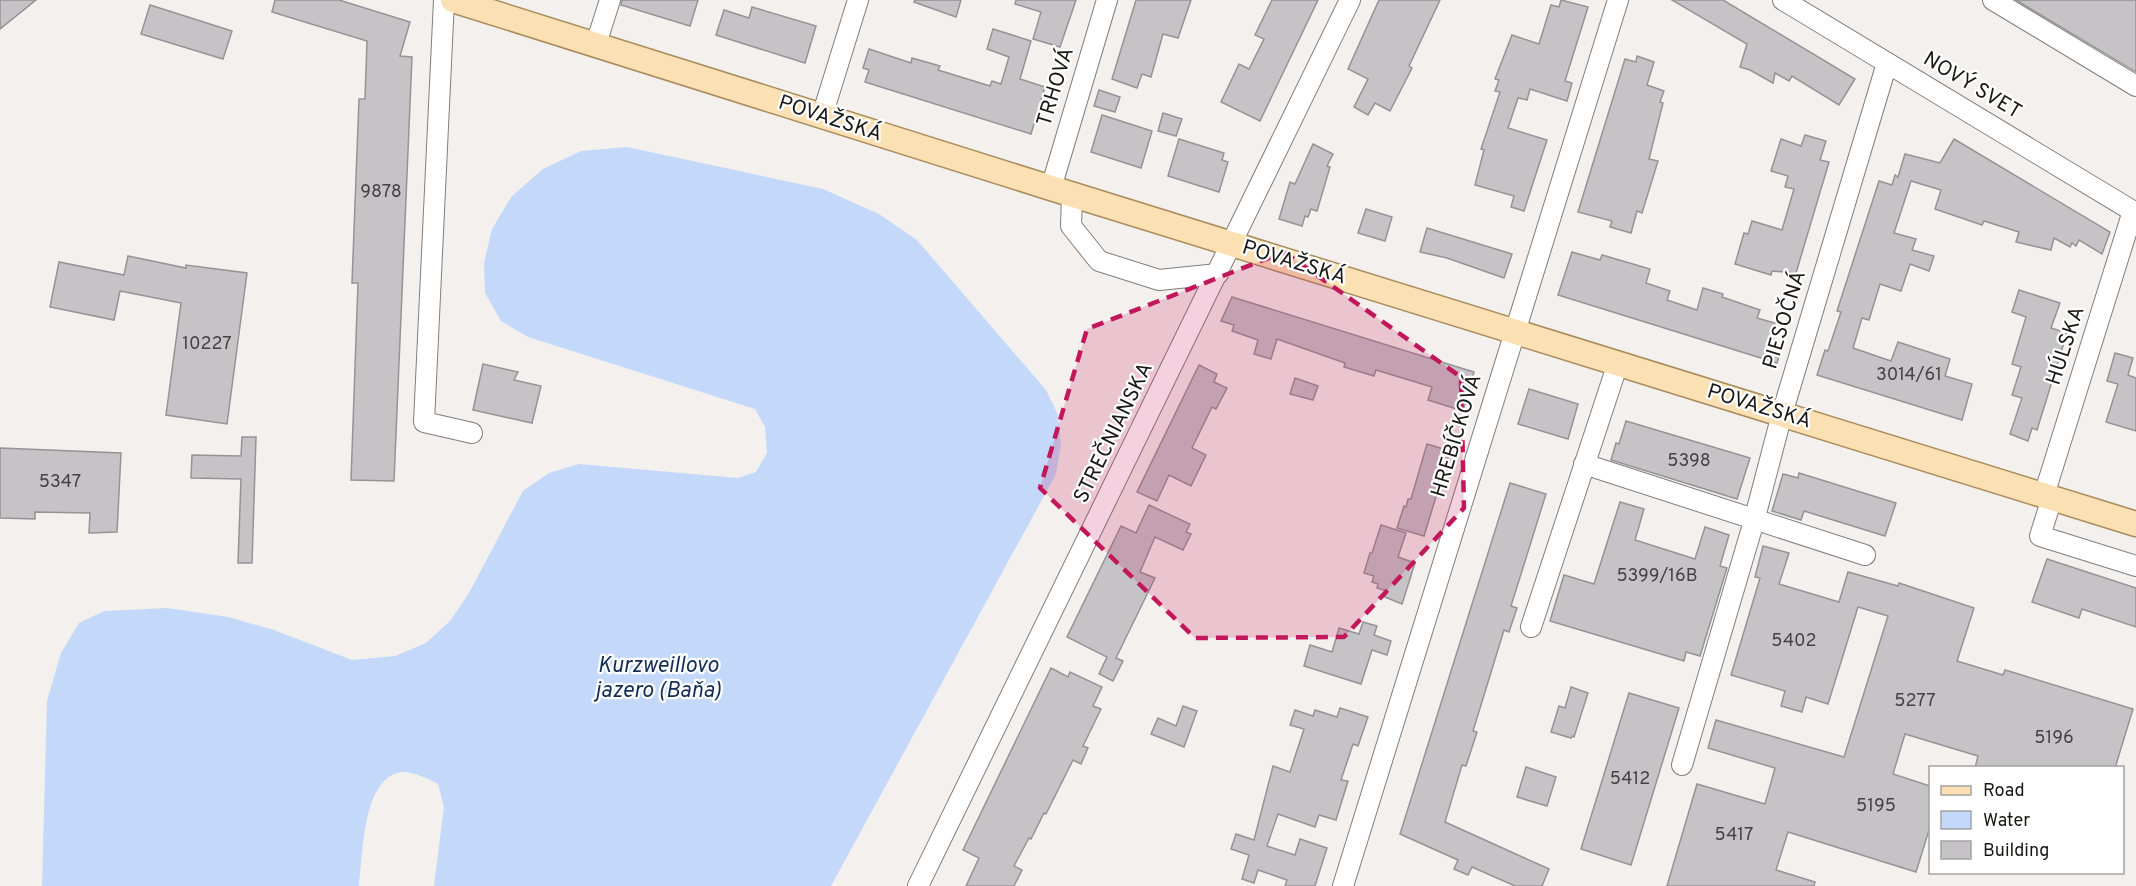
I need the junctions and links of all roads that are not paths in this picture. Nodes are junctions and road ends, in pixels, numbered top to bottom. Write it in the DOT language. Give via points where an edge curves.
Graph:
graph roads {
  1 [pos="444,0"];
  2 [pos="453,0"];
  3 [pos="610,0"];
  4 [pos="858,0"];
  5 [pos="1107,0"];
  6 [pos="1350,0"];
  7 [pos="1618,0"];
  8 [pos="1783,0"];
  9 [pos="1993,0"];
  10 [pos="596,44"];
  11 [pos="1887,63"];
  12 [pos="2136,86"];
  13 [pos="822,116"];
  14 [pos="1061,192"];
  15 [pos="2135,212"];
  16 [pos="1232,244"];
  17 [pos="1218,274"];
  18 [pos="1514,330"];
  19 [pos="1618,363"];
  20 [pos="1782,414"];
  21 [pos="472,433"];
  22 [pos="1584,464"];
  23 [pos="2048,497"];
  24 [pos="1754,521"];
  25 [pos="2136,524"];
  26 [pos="1865,555"];
  27 [pos="2136,566"];
  28 [pos="1531,627"];
  29 [pos="1683,765"];
  30 [pos="918,886"];
  31 [pos="1343,886"];
  1 -- 21 [label="street" via="424,422"];
  2 -- 10 [label="main road, POVAŽSKÁ"];
  3 -- 10 [label="street"];
  4 -- 13 [label="street"];
  5 -- 14 [label="street, TRHOVÁ"];
  6 -- 16 [label="street, STREČNIANSKA"];
  7 -- 18 [label="street, HREBÍČKOVÁ"];
  8 -- 11 [label="street, NOVÝ SVET"];
  9 -- 12 [label="street"];
  10 -- 13 [label="main road, POVAŽSKÁ"];
  11 -- 15 [label="street, NOVÝ SVET"];
  11 -- 20 [label="street, PIESOČNÁ"];
  13 -- 14 [label="main road, POVAŽSKÁ"];
  14 -- 16 [label="main road, POVAŽSKÁ"];
  14 -- 17 [label="street, TRHOVÁ" via="1071,226 1099,261 1159,280"];
  15 -- 23 [label="street, HÚLSKA"];
  16 -- 17 [label="street, STREČNIANSKA"];
  16 -- 18 [label="main road, POVAŽSKÁ"];
  17 -- 30 [label="street, STREČNIANSKA"];
  18 -- 19 [label="main road, POVAŽSKÁ"];
  18 -- 31 [label="street, HREBÍČKOVÁ"];
  19 -- 20 [label="main road, POVAŽSKÁ"];
  19 -- 22 [label="street"];
  20 -- 23 [label="main road, POVAŽSKÁ"];
  20 -- 24 [label="street, PIESOČNÁ"];
  22 -- 24 [label="street"];
  22 -- 28 [label="street"];
  23 -- 25 [label="main road, POVAŽSKÁ"];
  23 -- 27 [label="street, HÚLSKA" via="2040,536"];
  24 -- 26 [label="street"];
  24 -- 29 [label="street, PIESOČNÁ"];
}
